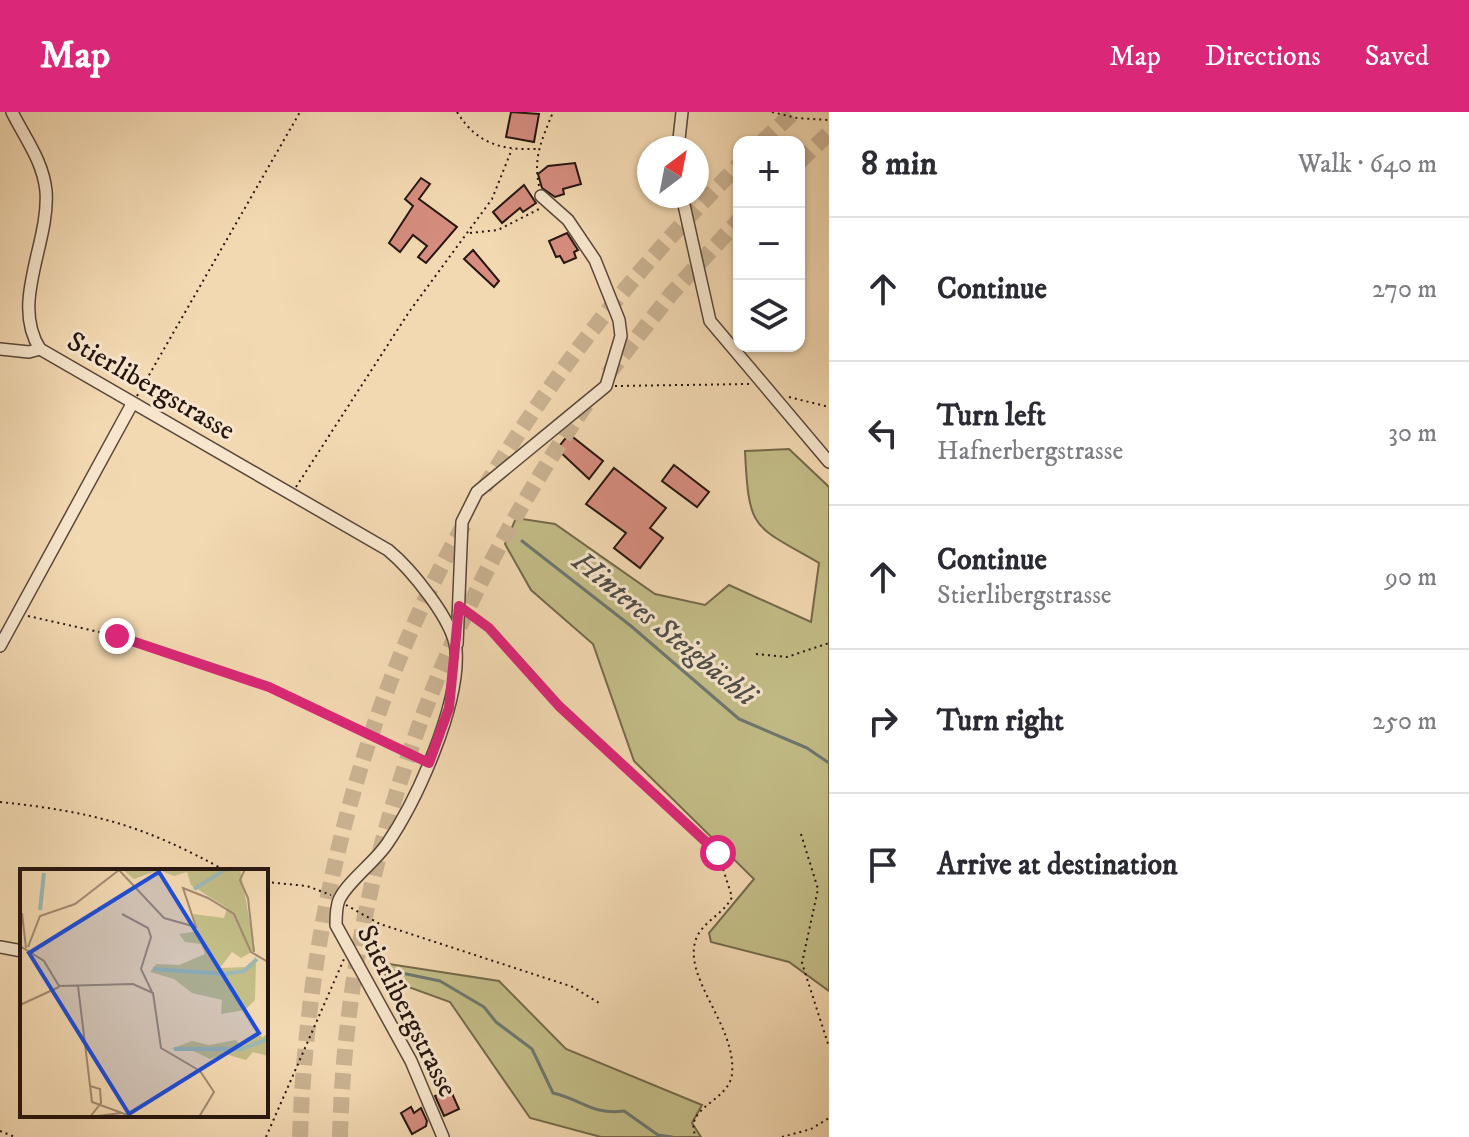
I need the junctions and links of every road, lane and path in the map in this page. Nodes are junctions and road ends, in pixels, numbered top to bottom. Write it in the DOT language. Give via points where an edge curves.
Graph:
graph roads {
  1 [pos="12,112"];
  2 [pos="300,112"];
  3 [pos="457,112"];
  4 [pos="553,112"];
  5 [pos="682,112"];
  6 [pos="772,112"];
  7 [pos="829,120"];
  8 [pos="679,136"];
  9 [pos="512,149"];
  10 [pos="536,149"];
  11 [pos="545,200"];
  12 [pos="685,208"];
  13 [pos="469,233"];
  14 [pos="0,349"];
  15 [pos="40,349"];
  16 [pos="750,384"];
  17 [pos="606,386"];
  18 [pos="773,391"];
  19 [pos="132,404"];
  20 [pos="829,407"];
  21 [pos="829,462"];
  22 [pos="291,495"];
  23 [pos="459,606"];
  24 [pos="436,608"];
  25 [pos="15,613"];
  26 [pos="829,643"];
  27 [pos="0,646"];
  28 [pos="456,649"];
  29 [pos="756,654"];
  30 [pos="429,763"];
  31 [pos="0,802"];
  32 [pos="801,834"];
  33 [pos="222,869"];
  34 [pos="268,882"];
  35 [pos="339,900"];
  36 [pos="0,947"];
  37 [pos="20,951"];
  38 [pos="347,952"];
  39 [pos="599,1003"];
  40 [pos="829,1047"];
  41 [pos="829,1118"];
  42 [pos="0,1131"];
  43 [pos="15,1137"];
  44 [pos="266,1137"];
  45 [pos="443,1137"];
  46 [pos="696,1137"];
  47 [pos="782,1137"];
  1 -- 15 [label="lane, Stierlibergstrasse" via="35,151 46,190 27,311"];
  2 -- 19 [label="path"];
  3 -- 9 [label="path" via="477,137"];
  4 -- 10 [label="path"];
  5 -- 8 [label="lane"];
  6 -- 7 [label="path"];
  9 -- 10 [label="path"];
  9 -- 13 [label="path" via="492,199"];
  10 -- 11 [label="path" via="534,164"];
  11 -- 13 [label="path" via="498,230"];
  11 -- 17 [label="lane" via="588,248 619,320 621,336"];
  12 -- 18 [label="lane" via="710,321"];
  13 -- 22 [label="path" via="409,312"];
  14 -- 15 [label="lane"];
  15 -- 19 [label="lane, Stierlibergstrasse"];
  16 -- 17 [label="path"];
  17 -- 23 [label="lane" via="468,505 462,522"];
  18 -- 20 [label="path"];
  18 -- 21 [label="lane"];
  19 -- 22 [label="lane, Stierlibergstrasse"];
  19 -- 25 [label="lane"];
  22 -- 24 [label="lane, Stierlibergstrasse" via="388,550 406,565"];
  23 -- 24 [label="lane"];
  23 -- 28 [label="lane"];
  23 -- 46 [label="path" via="489,628 559,706 722,861 732,897 698,935 693,956 725,1028 732,1073 724,1093 695,1115"];
  24 -- 28 [label="lane, Stierlibergstrasse"];
  25 -- 27 [label="lane"];
  25 -- 30 [label="path" via="117,636 269,687"];
  26 -- 29 [label="path" via="787,657"];
  28 -- 30 [label="lane, Stierlibergstrasse" via="449,708"];
  30 -- 35 [label="lane, Stierlibergstrasse" via="397,830"];
  31 -- 33 [label="path" via="104,817"];
  32 -- 40 [label="path" via="818,889 802,963"];
  34 -- 35 [label="path" via="307,886"];
  35 -- 38 [label="lane, Stierlibergstrasse" via="336,925"];
  35 -- 39 [label="path" via="380,924 573,987"];
  36 -- 37 [label="lane"];
  38 -- 44 [label="path"];
  38 -- 45 [label="lane, Stierlibergstrasse" via="411,1061"];
  41 -- 47 [label="path"];
  42 -- 43 [label="path"];
}
